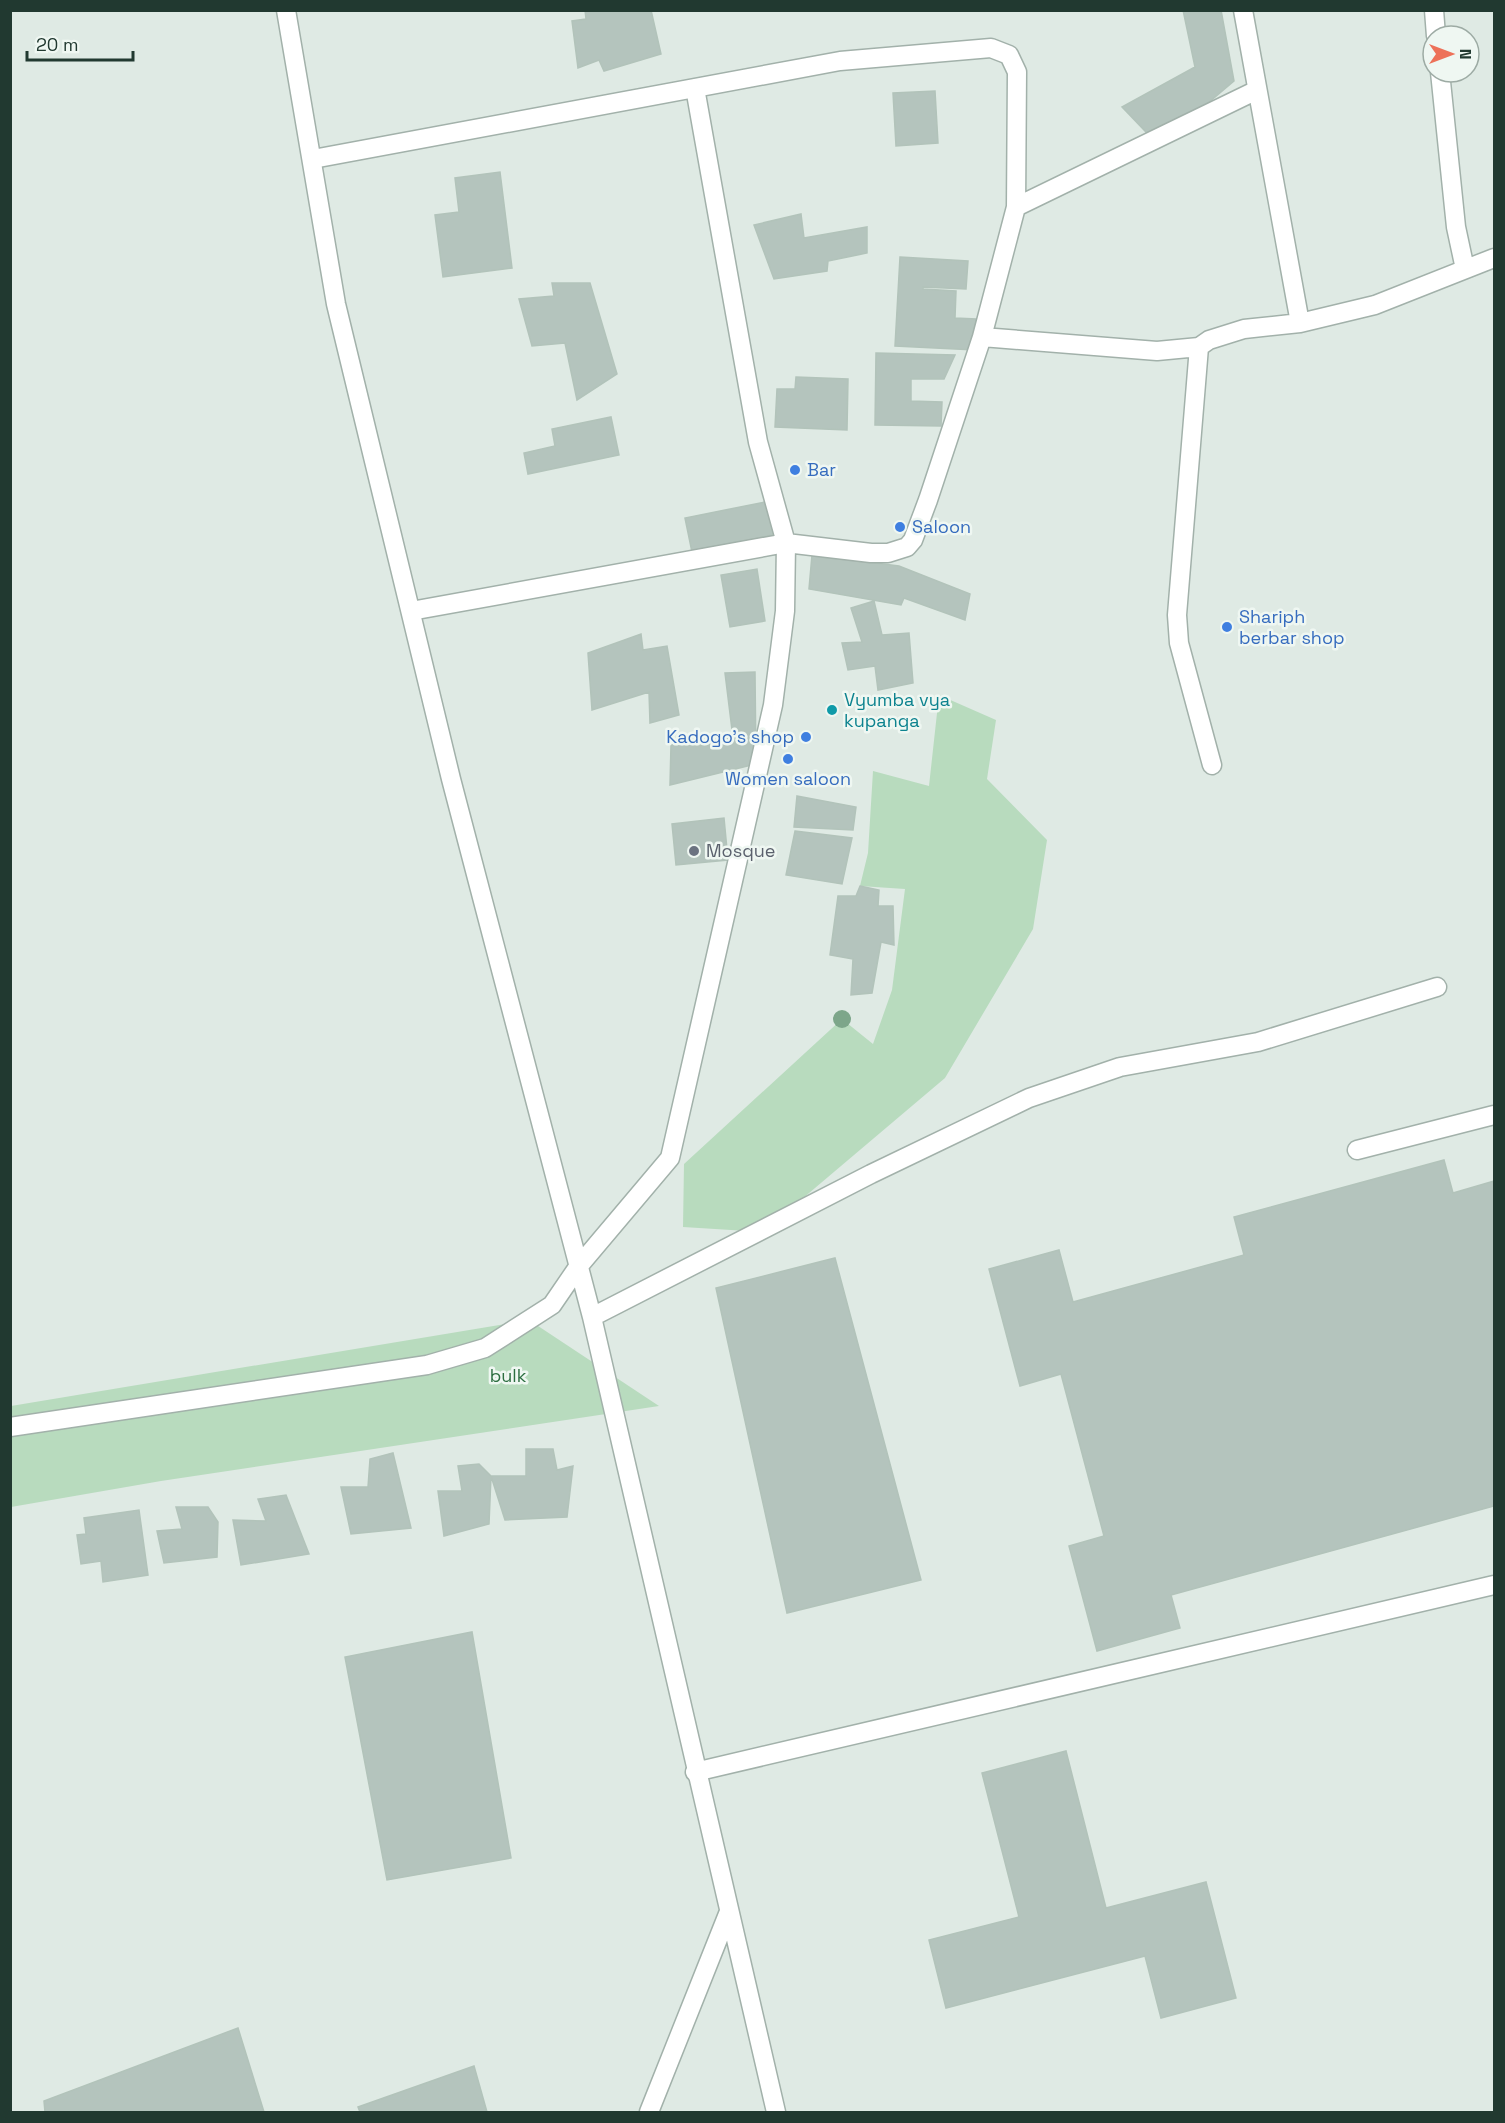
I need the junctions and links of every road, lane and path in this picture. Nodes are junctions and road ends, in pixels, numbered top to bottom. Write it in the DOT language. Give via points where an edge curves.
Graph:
graph roads {
  1 [pos="286,10"];
  2 [pos="1243,10"];
  3 [pos="1441,84"];
  4 [pos="695,88"];
  5 [pos="1257,90"];
  6 [pos="313,159"];
  7 [pos="1016,207"];
  8 [pos="1494,258"];
  9 [pos="1465,269"];
  10 [pos="1300,323"];
  11 [pos="982,337"];
  12 [pos="1199,348"];
  13 [pos="786,543"];
  14 [pos="411,611"];
  15 [pos="1212,765"];
  16 [pos="1437,987"];
  17 [pos="1494,1116"];
  18 [pos="1358,1150"];
  19 [pos="578,1267"];
  20 [pos="592,1317"];
  21 [pos="10,1427"];
  22 [pos="1494,1585"];
  23 [pos="695,1772"];
  24 [pos="729,1914"];
  25 [pos="649,2112"];
  26 [pos="776,2112"];
  1 -- 6 [label="street"];
  2 -- 5 [label="street"];
  3 -- 9 [label="street" via="1456,227"];
  4 -- 6 [label="street"];
  4 -- 7 [label="street" via="840,61 991,48 1009,55 1017,72"];
  4 -- 13 [label="street" via="758,442"];
  5 -- 7 [label="street"];
  5 -- 10 [label="street"];
  6 -- 14 [label="street" via="336,304"];
  7 -- 11 [label="street"];
  8 -- 9 [label="street"];
  9 -- 10 [label="street" via="1375,305"];
  10 -- 12 [label="street" via="1244,329 1209,340"];
  11 -- 12 [label="street" via="1157,351"];
  11 -- 13 [label="street" via="928,500 907,547 871,553"];
  12 -- 15 [label="street" via="1177,615 1179,643"];
  13 -- 14 [label="street"];
  13 -- 19 [label="street" via="785,611 772,705 670,1158"];
  14 -- 19 [label="street"];
  16 -- 20 [label="street" via="1258,1042 1120,1068 1029,1098"];
  17 -- 18 [label="street"];
  19 -- 20 [label="street"];
  19 -- 21 [label="street" via="552,1305 485,1348 456,1357 427,1365"];
  20 -- 23 [label="street"];
  22 -- 23 [label="street"];
  23 -- 24 [label="street"];
  24 -- 25 [label="street"];
  24 -- 26 [label="street"];
}
